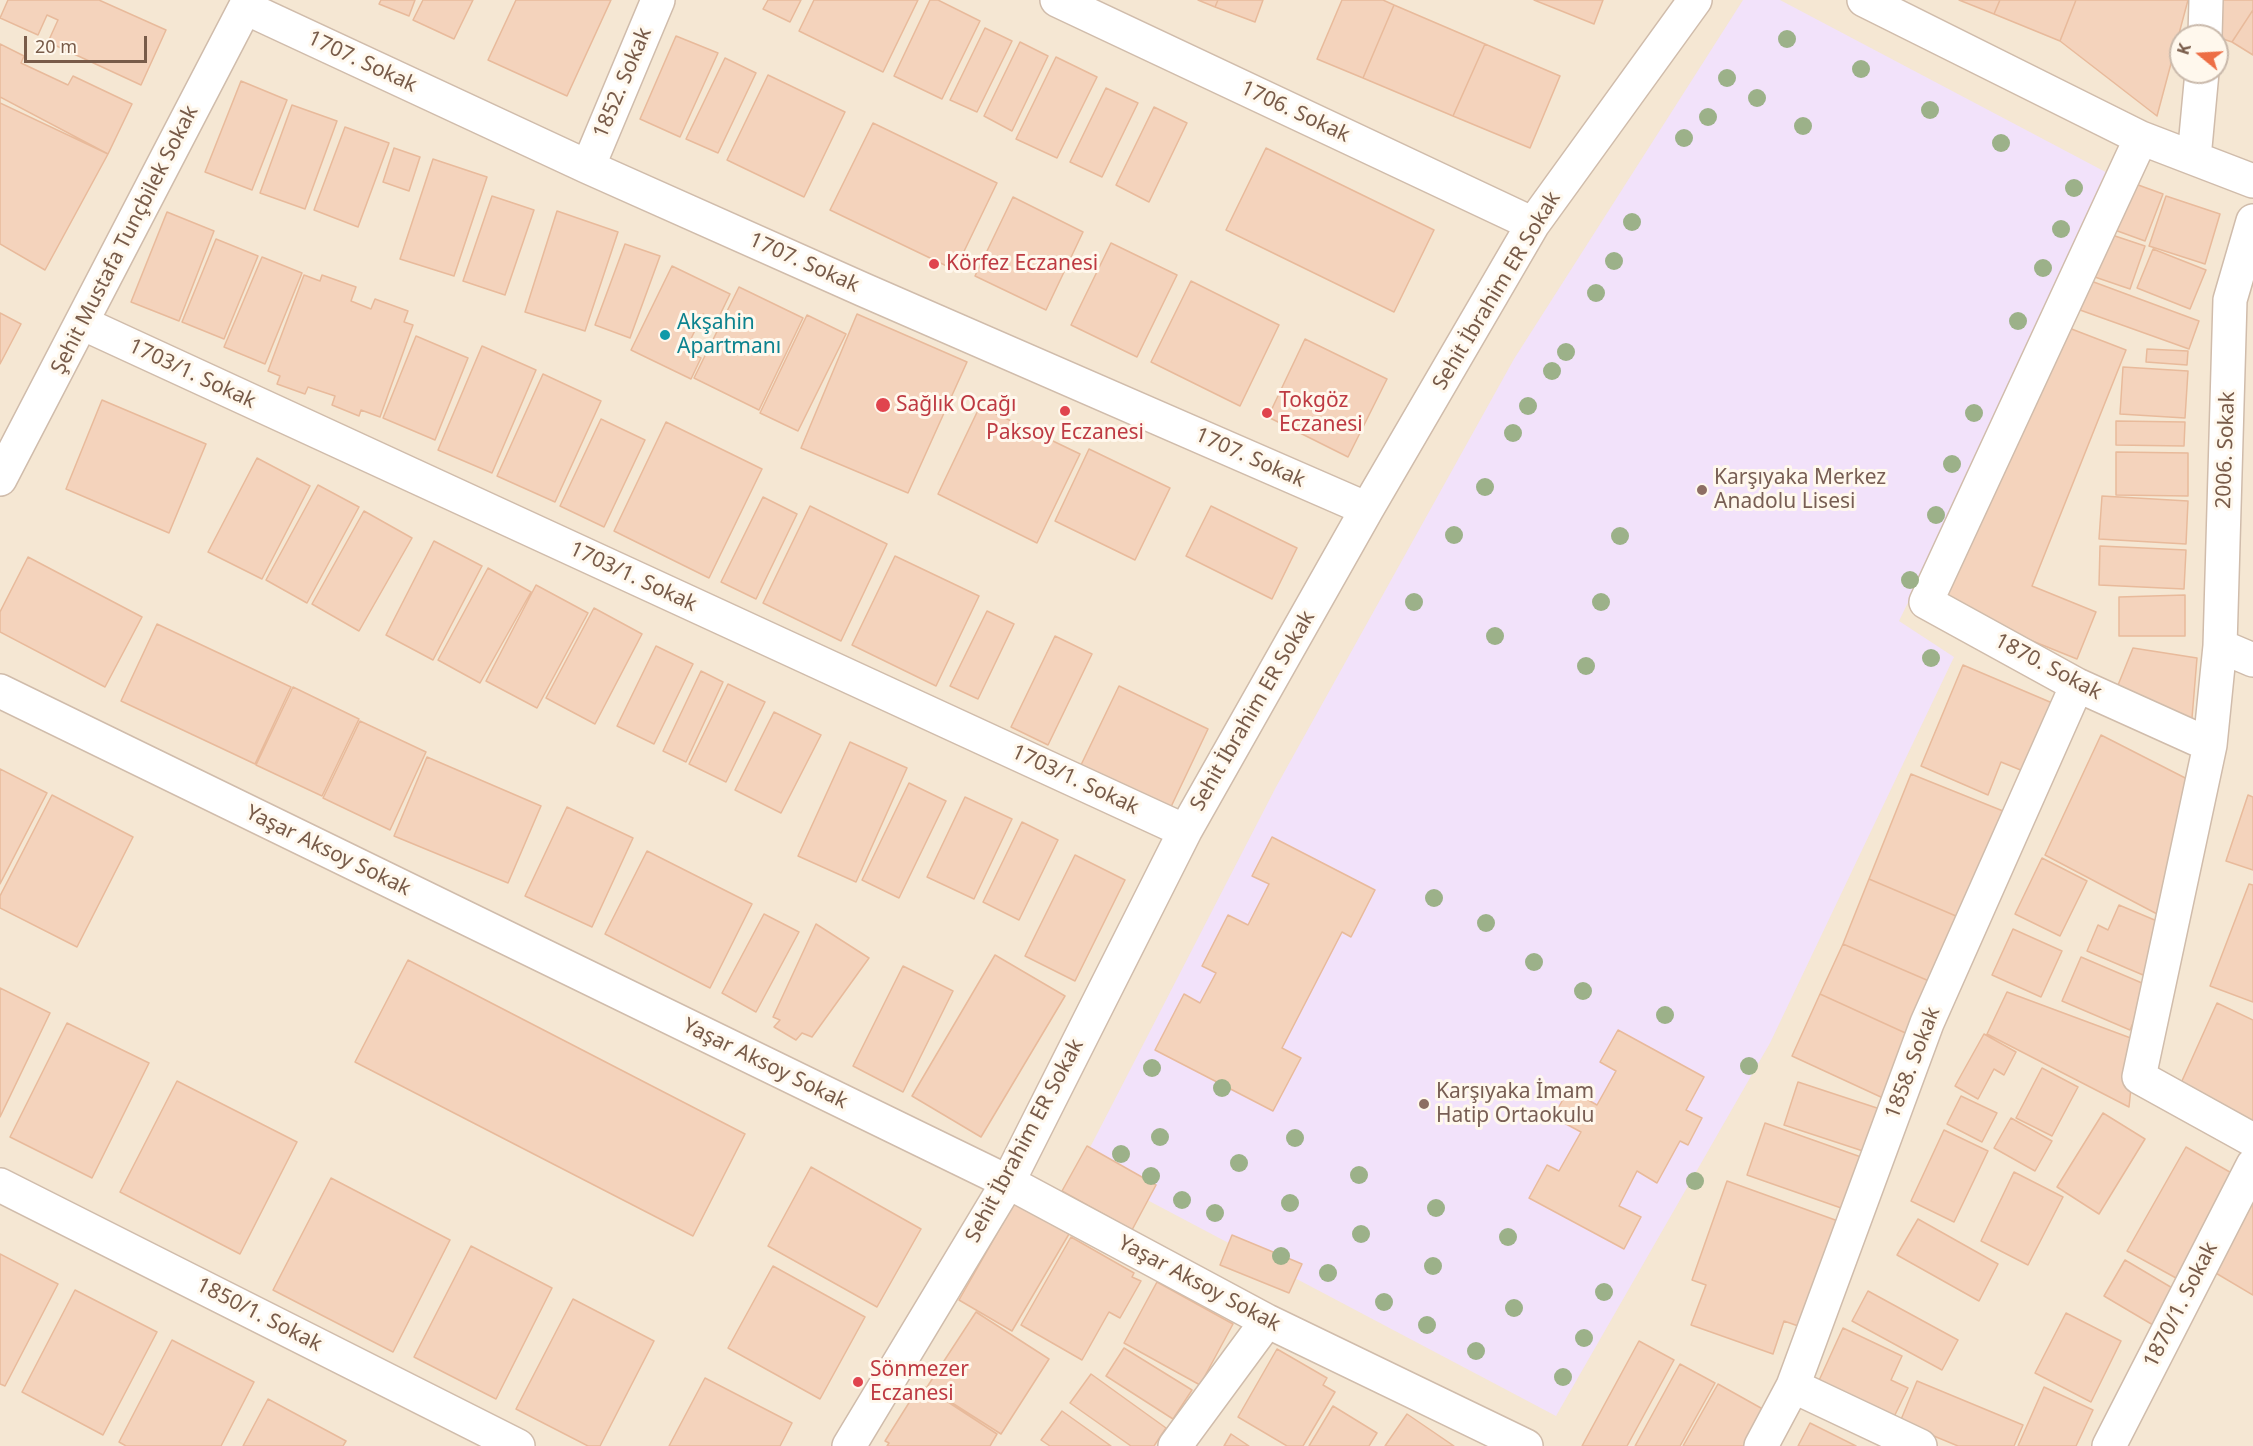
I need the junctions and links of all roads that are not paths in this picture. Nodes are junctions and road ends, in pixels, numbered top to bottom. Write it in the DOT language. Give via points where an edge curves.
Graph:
graph roads {
  1 [pos="658,0"];
  2 [pos="1057,0"];
  3 [pos="1695,0"];
  4 [pos="1864,0"];
  5 [pos="2206,0"];
  6 [pos="248,4"];
  7 [pos="2205,24"];
  8 [pos="2201,84"];
  9 [pos="2141,138"];
  10 [pos="2194,158"];
  11 [pos="588,167"];
  12 [pos="2253,180"];
  13 [pos="2253,221"];
  14 [pos="1533,224"];
  15 [pos="82,323"];
  16 [pos="0,479"];
  17 [pos="1367,509"];
  18 [pos="2220,646"];
  19 [pos="2253,660"];
  20 [pos="2077,686"];
  21 [pos="0,691"];
  22 [pos="2210,745"];
  23 [pos="1185,831"];
  24 [pos="2253,1140"];
  25 [pos="2253,1165"];
  26 [pos="1008,1182"];
  27 [pos="0,1185"];
  28 [pos="1267,1321"];
  29 [pos="1793,1386"];
  30 [pos="519,1446"];
  31 [pos="849,1446"];
  32 [pos="1175,1446"];
  33 [pos="1526,1446"];
  34 [pos="1761,1446"];
  35 [pos="1920,1446"];
  36 [pos="2109,1446"];
  1 -- 11 [label="street, 1852. Sokak"];
  2 -- 14 [label="street, 1706. Sokak"];
  3 -- 14 [label="street, Sehit İbrahim ER Sokak"];
  4 -- 9 [label="street"];
  5 -- 7 [label="street"];
  6 -- 11 [label="street, 1707. Sokak"];
  6 -- 15 [label="street, Şehit Mustafa Tunçbilek Sokak"];
  8 -- 10 [label="street"];
  9 -- 10 [label="street"];
  9 -- 20 [label="street, 1870. Sokak" via="1926,602"];
  10 -- 12 [label="street"];
  11 -- 17 [label="street, 1707. Sokak"];
  13 -- 18 [label="street, 2006. Sokak" via="2230,300"];
  14 -- 17 [label="street, Sehit İbrahim ER Sokak"];
  15 -- 16 [label="street, Şehit Mustafa Tunçbilek Sokak"];
  15 -- 23 [label="street, 1703/1. Sokak"];
  17 -- 23 [label="street, Sehit İbrahim ER Sokak"];
  18 -- 19 [label="street"];
  18 -- 22 [label="street, 2006. Sokak"];
  20 -- 22 [label="street, 1870. Sokak"];
  20 -- 29 [label="street, 1858. Sokak" via="1927,1023"];
  21 -- 26 [label="street, Yaşar Aksoy Sokak"];
  22 -- 24 [label="street" via="2139,1077"];
  23 -- 26 [label="street, Sehit İbrahim ER Sokak"];
  25 -- 36 [label="street, 1870/1. Sokak"];
  26 -- 28 [label="street, Yaşar Aksoy Sokak"];
  26 -- 31 [label="street, Sehit İbrahim ER Sokak"];
  27 -- 30 [label="street, 1850/1. Sokak"];
  28 -- 32 [label="street"];
  28 -- 33 [label="street, Yaşar Aksoy Sokak"];
  29 -- 34 [label="street, 1858. Sokak"];
  29 -- 35 [label="street"];
}
